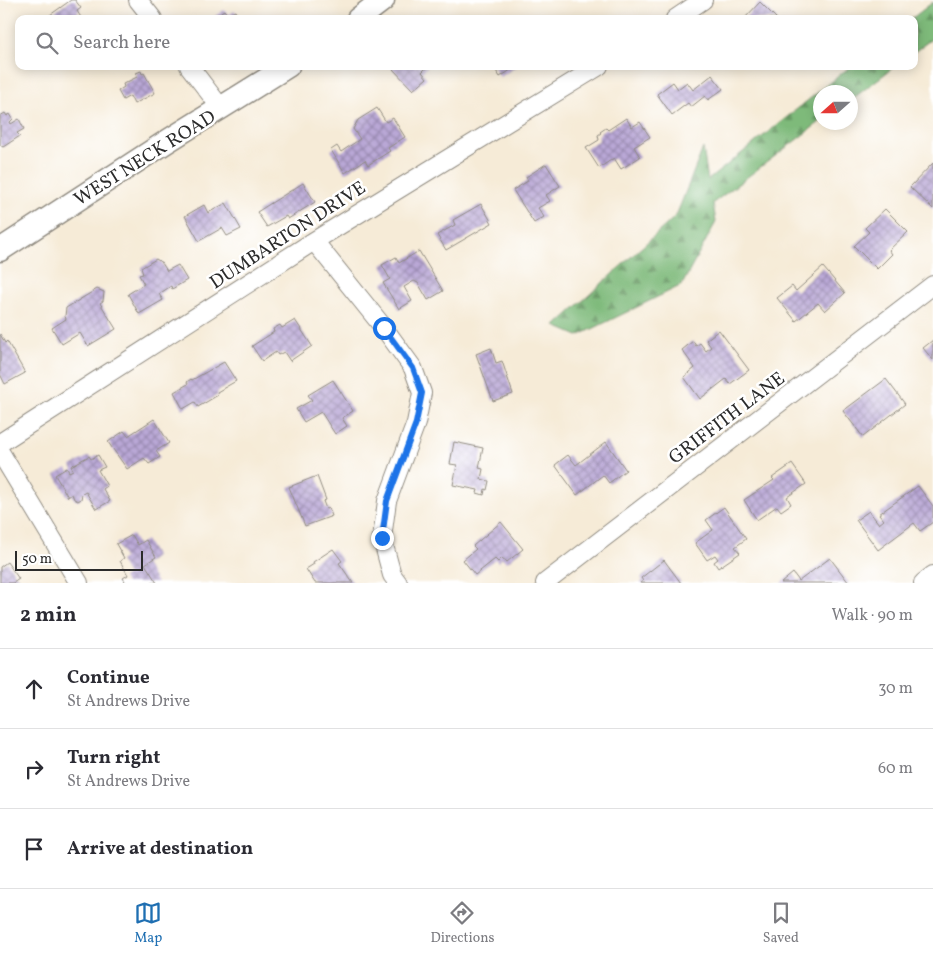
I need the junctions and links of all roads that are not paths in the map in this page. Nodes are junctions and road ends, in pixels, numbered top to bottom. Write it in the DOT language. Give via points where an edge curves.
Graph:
graph roads {
  1 [pos="138,0"];
  2 [pos="383,0"];
  3 [pos="703,0"];
  4 [pos="150,15"];
  5 [pos="363,15"];
  6 [pos="682,15"];
  7 [pos="192,70"];
  8 [pos="282,70"];
  9 [pos="592,70"];
  10 [pos="222,108"];
  11 [pos="314,241"];
  12 [pos="0,250"];
  13 [pos="933,285"];
  14 [pos="0,443"];
  15 [pos="0,452"];
  16 [pos="933,575"];
  17 [pos="79,583"];
  18 [pos="398,583"];
  19 [pos="545,583"];
  20 [pos="923,583"];
  1 -- 4 [label="street"];
  2 -- 5 [label="street"];
  3 -- 6 [label="street"];
  7 -- 10 [label="street"];
  8 -- 10 [label="street, WEST NECK ROAD"];
  9 -- 11 [label="street, DUMBARTON DRIVE"];
  10 -- 12 [label="street, WEST NECK ROAD"];
  11 -- 14 [label="street, DUMBARTON DRIVE"];
  11 -- 18 [label="street" via="413,368 422,393 416,423 387,501 382,538 392,575"];
  13 -- 19 [label="street, GRIFFITH LANE"];
  15 -- 17 [label="street"];
  16 -- 20 [label="street"];
}
